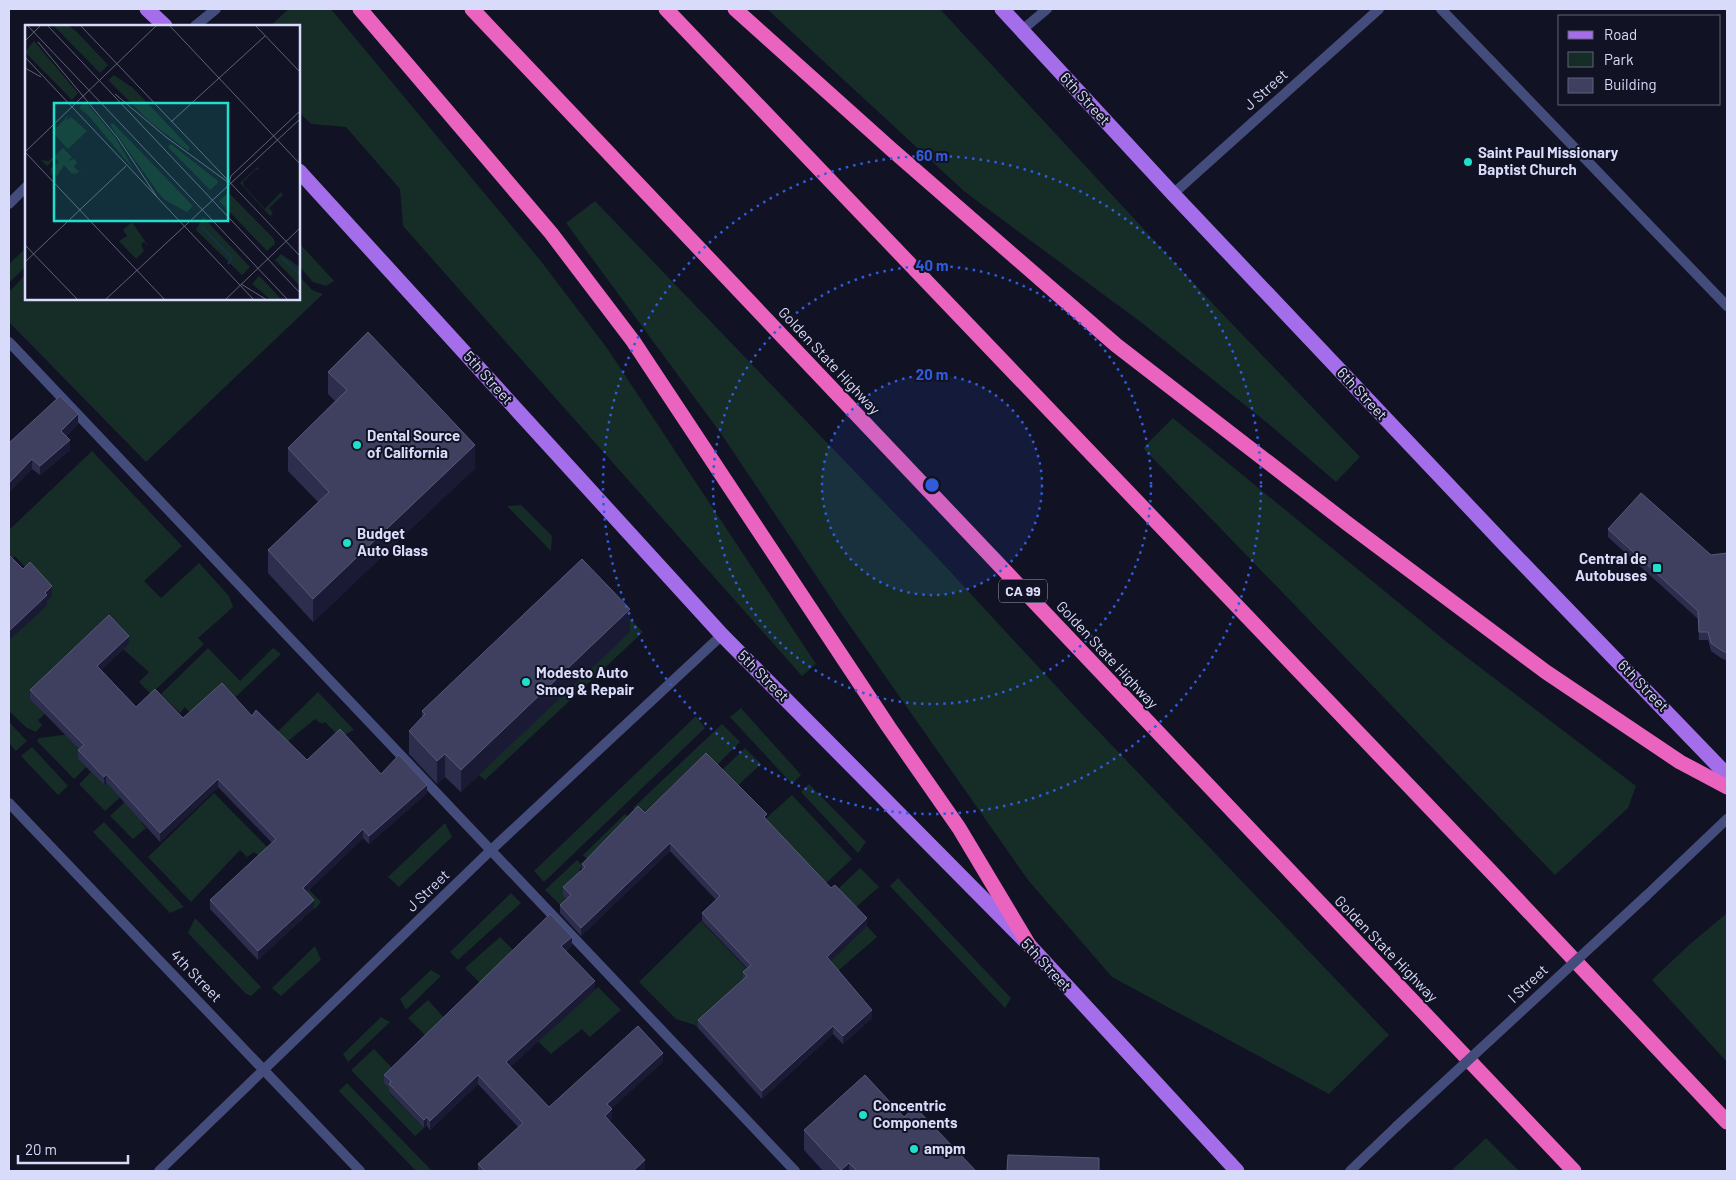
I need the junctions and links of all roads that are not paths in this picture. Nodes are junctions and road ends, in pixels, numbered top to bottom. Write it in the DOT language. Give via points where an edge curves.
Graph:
graph roads {
  1 [pos="147,9"];
  2 [pos="216,9"];
  3 [pos="360,9"];
  4 [pos="472,9"];
  5 [pos="666,9"];
  6 [pos="736,9"];
  7 [pos="1002,9"];
  8 [pos="1048,9"];
  9 [pos="1379,9"];
  10 [pos="1441,9"];
  11 [pos="164,25"];
  12 [pos="196,25"];
  13 [pos="1022,30"];
  14 [pos="300,172"];
  15 [pos="25,188"];
  16 [pos="1172,194"];
  17 [pos="9,204"];
  18 [pos="1727,306"];
  19 [pos="9,342"];
  20 [pos="722,635"];
  21 [pos="1727,775"];
  22 [pos="1727,787"];
  23 [pos="9,803"];
  24 [pos="1727,820"];
  25 [pos="490,851"];
  26 [pos="1029,945"];
  27 [pos="265,1070"];
  28 [pos="1727,1122"];
  29 [pos="159,1171"];
  30 [pos="360,1171"];
  31 [pos="795,1171"];
  32 [pos="1237,1171"];
  33 [pos="1350,1171"];
  34 [pos="1574,1171"];
  1 -- 11 [label="main road"];
  2 -- 12 [label="street"];
  3 -- 26 [label="highway" via="551,233 633,341 958,828"];
  4 -- 34 [label="highway, Golden State Highway / CA 99"];
  5 -- 28 [label="highway"];
  6 -- 22 [label="highway" via="1116,346 1546,672 1680,762"];
  7 -- 13 [label="main road, 6th Street"];
  8 -- 13 [label="street"];
  9 -- 16 [label="street, J Street"];
  10 -- 18 [label="street"];
  13 -- 16 [label="main road, 6th Street"];
  14 -- 20 [label="main road, 5th Street"];
  15 -- 17 [label="street"];
  16 -- 21 [label="main road, 6th Street"];
  19 -- 25 [label="street"];
  20 -- 25 [label="street, J Street"];
  20 -- 26 [label="main road, 5th Street"];
  23 -- 27 [label="street, 4th Street"];
  24 -- 33 [label="street, I Street, bridge"];
  25 -- 27 [label="street, J Street"];
  25 -- 31 [label="street"];
  26 -- 32 [label="main road, 5th Street"];
  27 -- 29 [label="street, J Street"];
  27 -- 30 [label="street, 4th Street"];
}
